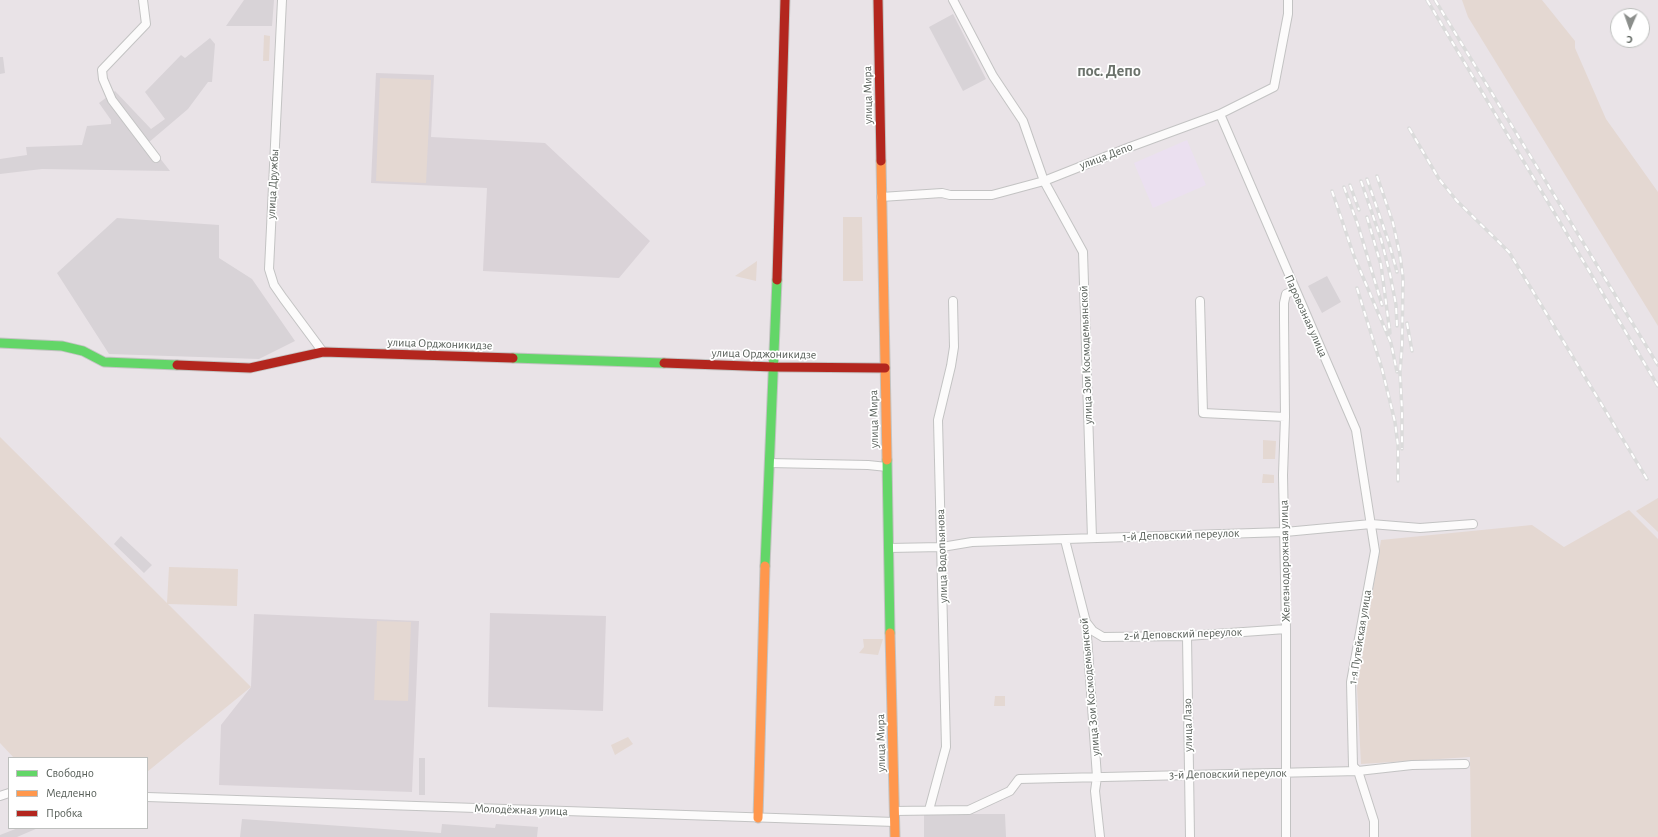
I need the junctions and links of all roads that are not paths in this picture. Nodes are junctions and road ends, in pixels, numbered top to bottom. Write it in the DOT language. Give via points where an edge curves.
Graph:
graph roads {
  1 [pos="143,0"];
  2 [pos="282,0"];
  3 [pos="785,0"];
  4 [pos="878,0"];
  5 [pos="952,0"];
  6 [pos="1288,0"];
  7 [pos="1220,114"];
  8 [pos="156,158"];
  9 [pos="1044,181"];
  10 [pos="881,197"];
  11 [pos="1295,290"];
  12 [pos="953,301"];
  13 [pos="1200,301"];
  14 [pos="0,343"];
  15 [pos="323,352"];
  16 [pos="774,367"];
  17 [pos="885,368"];
  18 [pos="1285,418"];
  19 [pos="769,463"];
  20 [pos="887,467"];
  21 [pos="1371,524"];
  22 [pos="1473,524"];
  23 [pos="1285,532"];
  24 [pos="1092,538"];
  25 [pos="1065,540"];
  26 [pos="942,547"];
  27 [pos="889,548"];
  28 [pos="1086,622"];
  29 [pos="1286,629"];
  30 [pos="1187,636"];
  31 [pos="1465,764"];
  32 [pos="1358,771"];
  33 [pos="1286,773"];
  34 [pos="1189,775"];
  35 [pos="1097,777"];
  36 [pos="148,797"];
  37 [pos="929,810"];
  38 [pos="894,811"];
  39 [pos="758,818"];
  40 [pos="895,822"];
  41 [pos="895,837"];
  42 [pos="1100,837"];
  43 [pos="1190,837"];
  44 [pos="1286,837"];
  45 [pos="1374,837"];
  1 -- 8 [label="street" via="146,24 102,70 112,100"];
  2 -- 15 [label="street, улица Дружбы" via="269,269 274,284 283,298"];
  3 -- 16 [label="street"];
  4 -- 10 [label="street, улица Мира"];
  5 -- 9 [label="street" via="993,76 1023,121"];
  6 -- 7 [label="street, улица Депо" via="1288,14 1274,86"];
  7 -- 9 [label="street, улица Депо"];
  7 -- 11 [label="street, Паровозная улица"];
  9 -- 10 [label="street, улица Депо" via="992,194 942,193"];
  9 -- 24 [label="street, улица Зои Космодемьянской" via="1083,252"];
  10 -- 17 [label="street, улица Мира"];
  11 -- 18 [label="street, Железнодорожная улица" via="1286,294 1284,303"];
  11 -- 21 [label="street, Паровозная улица" via="1356,430"];
  12 -- 26 [label="street, улица Водопьянова" via="954,347 938,420"];
  13 -- 18 [label="street" via="1203,413"];
  14 -- 15 [label="street, улица Орджоникидзе" via="62,346 83,351 104,362 250,368"];
  15 -- 16 [label="street, улица Орджоникидзе"];
  16 -- 17 [label="street, улица Орджоникидзе"];
  16 -- 19 [label="street"];
  17 -- 20 [label="street, улица Мира"];
  18 -- 23 [label="street, Железнодорожная улица"];
  19 -- 20 [label="street"];
  19 -- 39 [label="street"];
  20 -- 27 [label="street, улица Мира"];
  21 -- 22 [label="street, 1-й Деповский переулок" via="1420,528"];
  21 -- 23 [label="street, 1-й Деповский переулок"];
  21 -- 32 [label="street, 1-я Путейская улица" via="1375,551 1351,682 1353,766"];
  23 -- 24 [label="street, 1-й Деповский переулок"];
  23 -- 29 [label="street, Железнодорожная улица"];
  24 -- 25 [label="street, 1-й Деповский переулок"];
  25 -- 26 [label="street, 1-й Деповский переулок" via="972,542"];
  25 -- 28 [label="street, улица Зои Космодемьянской"];
  26 -- 27 [label="street, 1-й Деповский переулок"];
  26 -- 37 [label="street, улица Водопьянова" via="946,747"];
  27 -- 38 [label="street, улица Мира"];
  28 -- 30 [label="street, 2-й Деповский переулок" via="1093,631 1103,637"];
  28 -- 35 [label="street, улица Зои Космодемьянской"];
  29 -- 30 [label="street, 2-й Деповский переулок"];
  29 -- 33 [label="street, Железнодорожная улица"];
  30 -- 34 [label="street, улица Лазо"];
  31 -- 32 [label="street, 3-й Деповский переулок" via="1412,765"];
  32 -- 33 [label="street, 3-й Деповский переулок"];
  32 -- 45 [label="street, 1-я Путейская улица" via="1374,821"];
  33 -- 34 [label="street, 3-й Деповский переулок"];
  33 -- 44 [label="street, Железнодорожная улица"];
  34 -- 35 [label="street, 3-й Деповский переулок"];
  34 -- 43 [label="street, улица Лазо"];
  35 -- 37 [label="street, 3-й Деповский переулок" via="1019,779 1010,791 969,810"];
  35 -- 42 [label="street, улица Зои Космодемьянской" via="1095,791"];
  36 -- 39 [label="street, Молодёжная улица"];
  37 -- 38 [label="street"];
  38 -- 40 [label="street, улица Мира"];
  39 -- 40 [label="street, Молодёжная улица"];
  40 -- 41 [label="street, улица Мира"];
}
